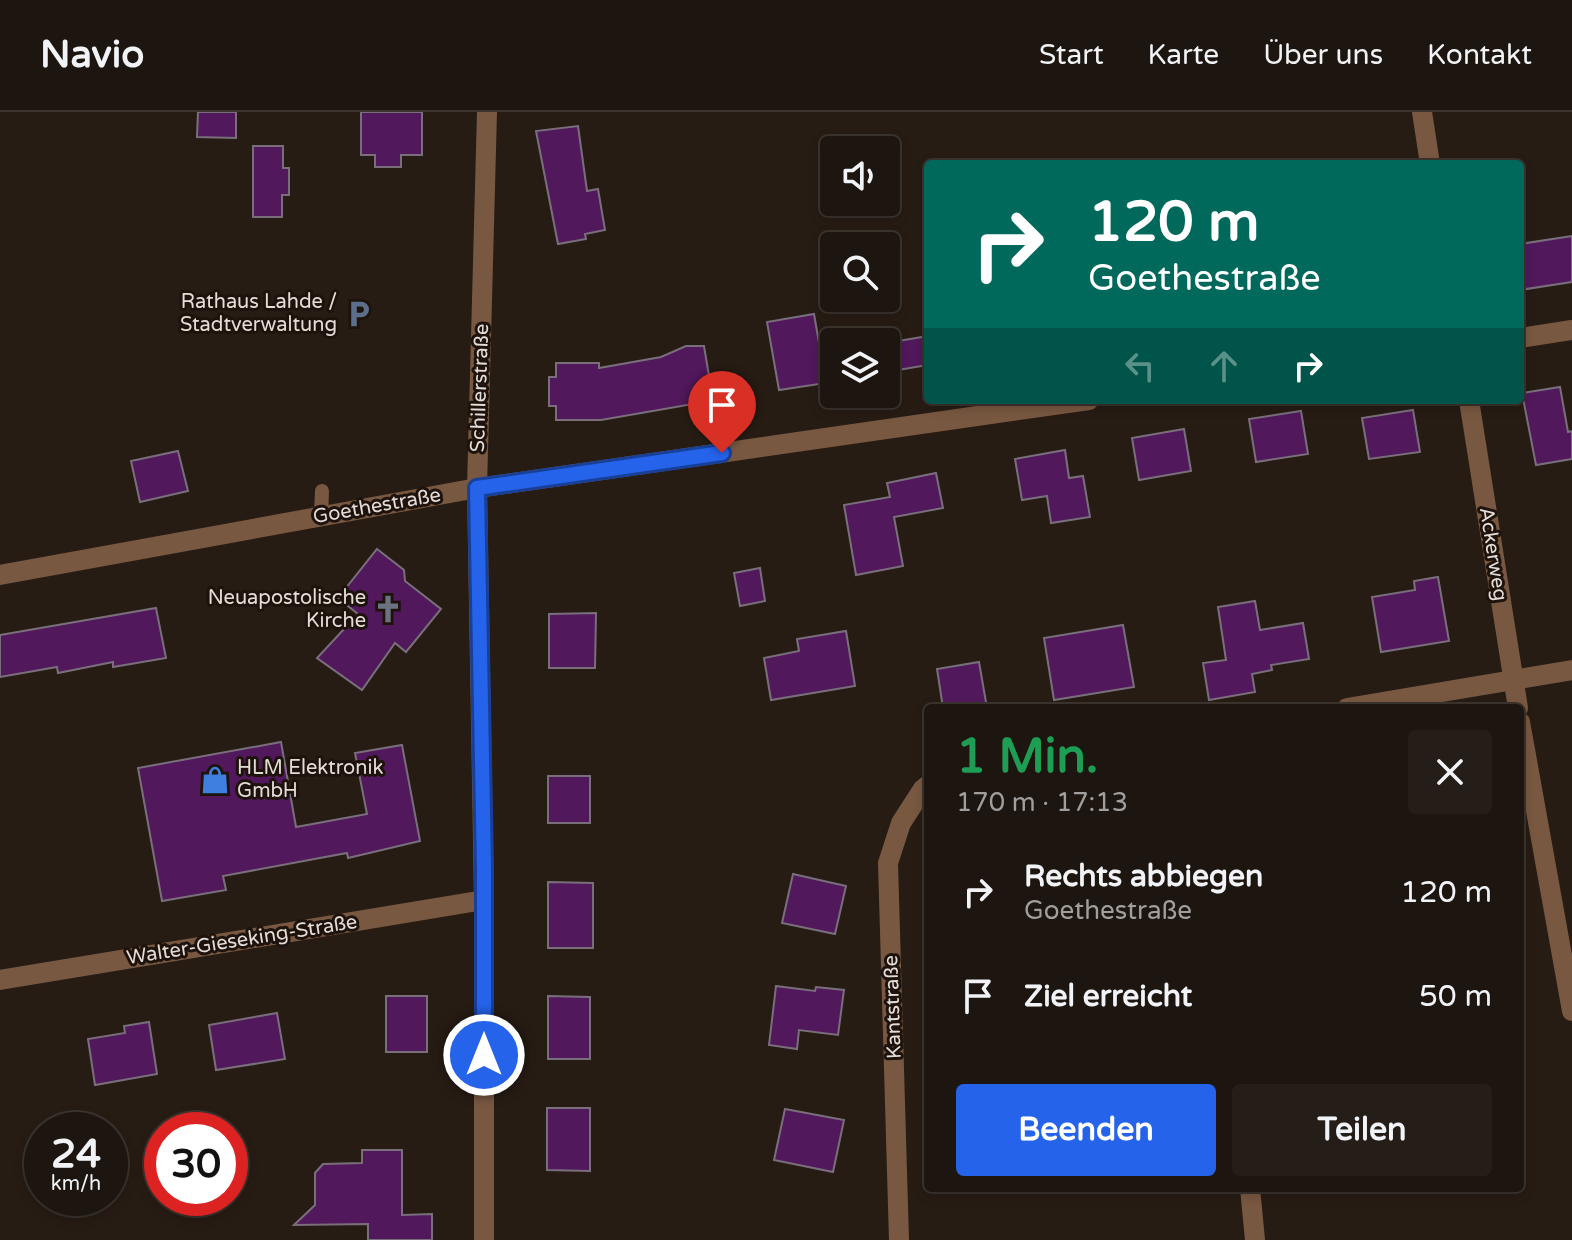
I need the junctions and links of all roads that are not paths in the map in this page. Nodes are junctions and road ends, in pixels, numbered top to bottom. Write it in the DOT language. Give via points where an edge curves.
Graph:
graph roads {
  1 [pos="487,112"];
  2 [pos="1422,112"];
  3 [pos="1429,160"];
  4 [pos="1572,330"];
  5 [pos="1524,337"];
  6 [pos="1061,404"];
  7 [pos="1470,404"];
  8 [pos="477,488"];
  9 [pos="322,491"];
  10 [pos="321,516"];
  11 [pos="0,575"];
  12 [pos="1572,670"];
  13 [pos="1513,681"];
  14 [pos="1372,704"];
  15 [pos="1517,704"];
  16 [pos="1524,744"];
  17 [pos="924,788"];
  18 [pos="484,900"];
  19 [pos="0,980"];
  20 [pos="1572,1011"];
  21 [pos="1250,1192"];
  22 [pos="484,1240"];
  23 [pos="899,1240"];
  24 [pos="1255,1240"];
  1 -- 8 [label="street, Schillerstraße"];
  2 -- 3 [label="street"];
  4 -- 5 [label="street"];
  6 -- 8 [label="street, Goethestraße"];
  7 -- 13 [label="street, Ackerweg"];
  8 -- 10 [label="street, Goethestraße"];
  8 -- 18 [label="street, Schillerstraße"];
  9 -- 10 [label="lane"];
  10 -- 11 [label="street, Goethestraße"];
  12 -- 13 [label="street"];
  13 -- 14 [label="street"];
  13 -- 15 [label="street, Ackerweg"];
  16 -- 20 [label="street"];
  17 -- 23 [label="street, Kantstraße" via="901,823 888,863"];
  18 -- 19 [label="street, Walter-Gieseking-Straße"];
  18 -- 22 [label="street, Schillerstraße"];
  21 -- 24 [label="street"];
}
